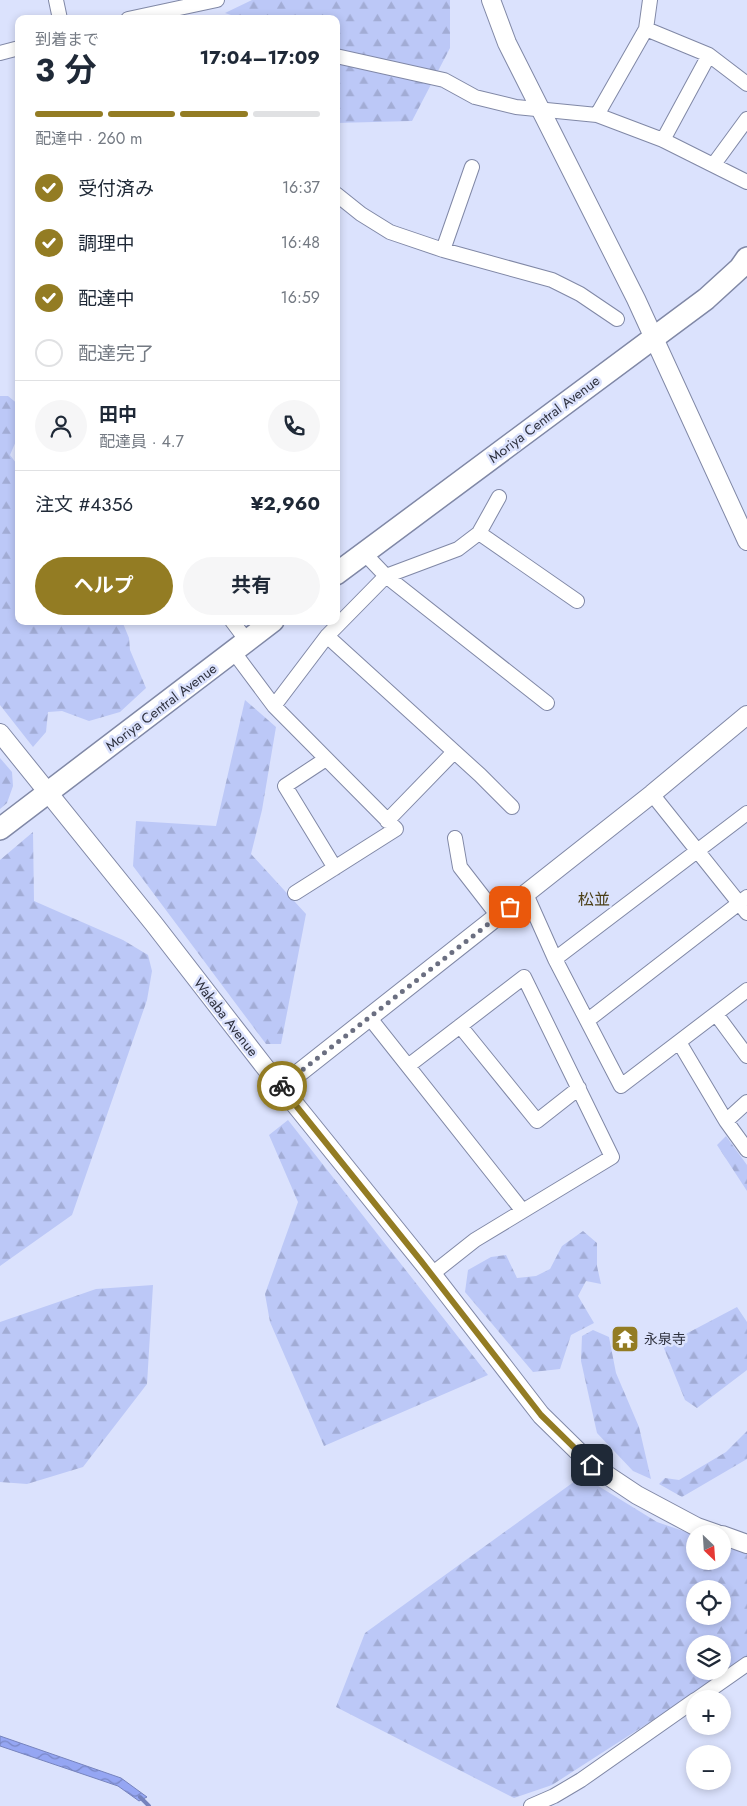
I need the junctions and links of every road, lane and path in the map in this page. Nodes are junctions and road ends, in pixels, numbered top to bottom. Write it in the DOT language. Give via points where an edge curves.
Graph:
graph roads {
  1 [pos="56,0"];
  2 [pos="217,0"];
  3 [pos="491,0"];
  4 [pos="650,0"];
  5 [pos="178,14"];
  6 [pos="59,15"];
  7 [pos="646,29"];
  8 [pos="15,49"];
  9 [pos="0,53"];
  10 [pos="709,55"];
  11 [pos="340,57"];
  12 [pos="747,84"];
  13 [pos="541,110"];
  14 [pos="597,115"];
  15 [pos="747,119"];
  16 [pos="663,140"];
  17 [pos="714,164"];
  18 [pos="472,167"];
  19 [pos="747,182"];
  20 [pos="340,197"];
  21 [pos="443,250"];
  22 [pos="747,258"];
  23 [pos="618,319"];
  24 [pos="654,337"];
  25 [pos="499,498"];
  26 [pos="480,533"];
  27 [pos="747,541"];
  28 [pos="364,553"];
  29 [pos="340,571"];
  30 [pos="386,576"];
  31 [pos="578,601"];
  32 [pos="340,623"];
  33 [pos="233,625"];
  34 [pos="268,625"];
  35 [pos="338,625"];
  36 [pos="327,636"];
  37 [pos="240,646"];
  38 [pos="547,703"];
  39 [pos="274,706"];
  40 [pos="747,715"];
  41 [pos="0,732"];
  42 [pos="454,752"];
  43 [pos="326,759"];
  44 [pos="48,793"];
  45 [pos="652,794"];
  46 [pos="512,807"];
  47 [pos="747,813"];
  48 [pos="387,822"];
  49 [pos="0,829"];
  50 [pos="455,838"];
  51 [pos="698,851"];
  52 [pos="335,868"];
  53 [pos="295,893"];
  54 [pos="526,894"];
  55 [pos="745,904"];
  56 [pos="498,916"];
  57 [pos="555,959"];
  58 [pos="747,990"];
  59 [pos="716,1014"];
  60 [pos="369,1017"];
  61 [pos="588,1020"];
  62 [pos="460,1026"];
  63 [pos="679,1042"];
  64 [pos="747,1056"];
  65 [pos="408,1066"];
  66 [pos="281,1087"];
  67 [pos="579,1088"];
  68 [pos="747,1102"];
  69 [pos="726,1121"];
  70 [pos="747,1150"];
  71 [pos="522,1210"];
  72 [pos="432,1274"];
  73 [pos="693,1525"];
  74 [pos="731,1539"];
  75 [pos="747,1544"];
  76 [pos="747,1664"];
  77 [pos="709,1690"];
  78 [pos="686,1706"];
  79 [pos="531,1806"];
  1 -- 6 [label="street"];
  2 -- 5 [label="street"];
  3 -- 13 [label="street" via="507,43"];
  4 -- 7 [label="street"];
  7 -- 10 [label="street"];
  7 -- 14 [label="street"];
  8 -- 9 [label="street"];
  10 -- 12 [label="street"];
  10 -- 16 [label="street"];
  11 -- 13 [label="street" via="444,80 475,97 516,108"];
  13 -- 14 [label="street"];
  13 -- 24 [label="street"];
  14 -- 16 [label="street"];
  15 -- 17 [label="street"];
  16 -- 17 [label="street"];
  17 -- 19 [label="street"];
  18 -- 21 [label="street"];
  20 -- 21 [label="street" via="390,232"];
  21 -- 23 [label="street" via="552,280"];
  22 -- 24 [label="main road, Moriya Central Avenue" via="706,298"];
  24 -- 27 [label="street"];
  24 -- 28 [label="main road, Moriya Central Avenue"];
  25 -- 26 [label="street"];
  26 -- 30 [label="street" via="458,549"];
  26 -- 31 [label="street"];
  28 -- 29 [label="main road, Moriya Central Avenue"];
  28 -- 30 [label="street"];
  30 -- 32 [label="street"];
  30 -- 38 [label="street"];
  33 -- 37 [label="street"];
  34 -- 37 [label="main road, Moriya Central Avenue"];
  35 -- 36 [label="street"];
  36 -- 39 [label="street"];
  36 -- 42 [label="street"];
  37 -- 39 [label="street"];
  37 -- 44 [label="main road, Moriya Central Avenue"];
  39 -- 43 [label="street"];
  40 -- 45 [label="street"];
  41 -- 44 [label="street, Wakaba Avenue"];
  42 -- 46 [label="street"];
  42 -- 48 [label="street"];
  43 -- 48 [label="street"];
  43 -- 52 [label="street" via="285,786"];
  44 -- 49 [label="main road, Moriya Central Avenue"];
  44 -- 66 [label="street, Wakaba Avenue"];
  45 -- 51 [label="street"];
  45 -- 54 [label="street"];
  47 -- 51 [label="street"];
  48 -- 52 [label="street" via="396,830"];
  50 -- 56 [label="street" via="460,867"];
  51 -- 55 [label="street"];
  51 -- 57 [label="street"];
  52 -- 53 [label="street"];
  54 -- 56 [label="street"];
  54 -- 57 [label="street"];
  55 -- 61 [label="street"];
  56 -- 60 [label="street"];
  57 -- 61 [label="street"];
  58 -- 59 [label="street"];
  59 -- 63 [label="street"];
  59 -- 64 [label="street"];
  60 -- 65 [label="street"];
  60 -- 66 [label="street"];
  61 -- 63 [label="street" via="620,1086"];
  62 -- 65 [label="street"];
  62 -- 67 [label="street" via="537,1121"];
  62 -- 67 [label="street" via="524,977"];
  63 -- 69 [label="street"];
  65 -- 71 [label="street"];
  66 -- 72 [label="street, Wakaba Avenue"];
  67 -- 71 [label="street" via="612,1157"];
  68 -- 69 [label="street"];
  69 -- 70 [label="street"];
  71 -- 72 [label="street" via="475,1240"];
  72 -- 73 [label="street, Wakaba Avenue" via="541,1415 592,1465 637,1496"];
  74 -- 75 [label="street"];
  76 -- 77 [label="street"];
  78 -- 79 [label="street" via="580,1780"];
}
